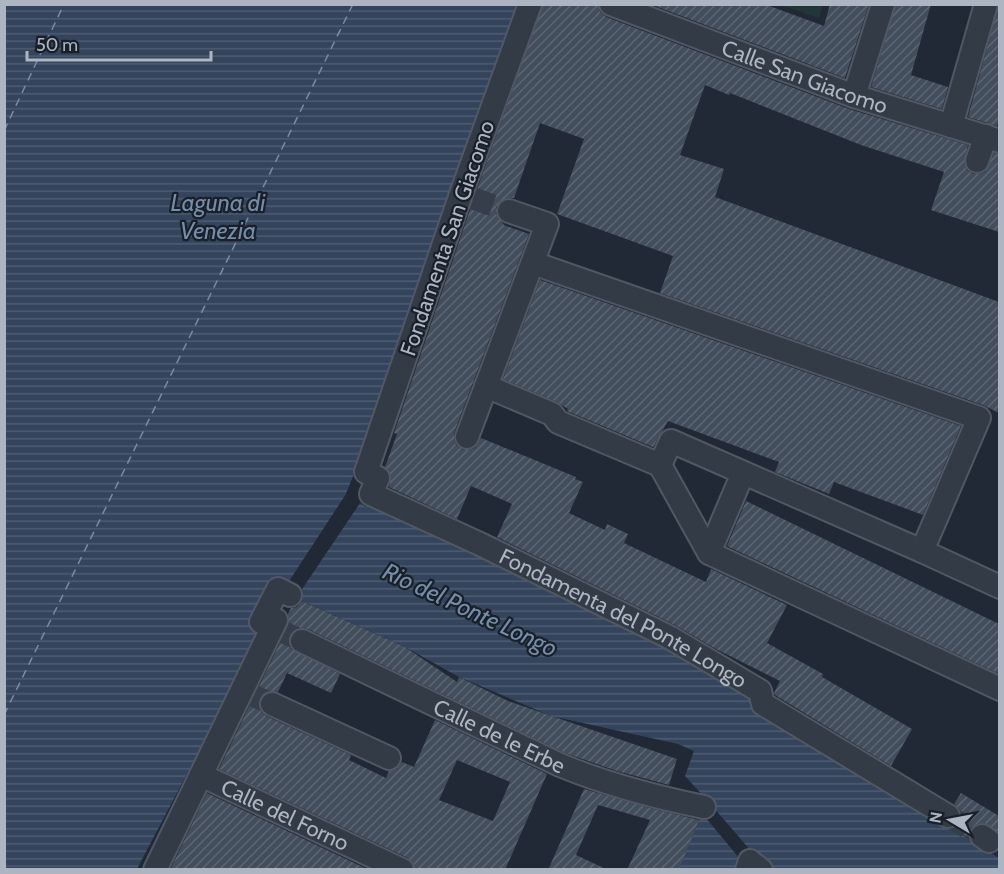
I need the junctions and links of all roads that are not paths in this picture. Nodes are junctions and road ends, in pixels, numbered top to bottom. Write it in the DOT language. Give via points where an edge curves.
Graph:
graph roads {
  1 [pos="530,4"];
  2 [pos="611,4"];
  3 [pos="883,4"];
  4 [pos="986,4"];
  5 [pos="854,96"];
  6 [pos="951,126"];
  7 [pos="993,138"];
  8 [pos="977,161"];
  9 [pos="509,211"];
  10 [pos="533,263"];
  11 [pos="486,386"];
  12 [pos="467,437"];
  13 [pos="660,465"];
  14 [pos="743,473"];
  15 [pos="364,488"];
  16 [pos="922,551"];
  17 [pos="708,553"];
  18 [pos="999,587"];
  19 [pos="290,595"];
  20 [pos="302,641"];
  21 [pos="999,689"];
  22 [pos="272,704"];
  23 [pos="389,758"];
  24 [pos="201,775"];
  25 [pos="704,807"];
  26 [pos="948,816"];
  27 [pos="155,870"];
  28 [pos="402,870"];
  1 -- 15 [label="street, Fondamenta San Giacomo"];
  2 -- 5 [label="street, Calle San Giacomo"];
  3 -- 5 [label="street"];
  4 -- 6 [label="street"];
  5 -- 6 [label="street, Calle San Giacomo"];
  6 -- 7 [label="street, Calle San Giacomo"];
  7 -- 8 [label="street"];
  9 -- 10 [label="street" via="547,224"];
  10 -- 11 [label="street"];
  10 -- 16 [label="street" via="980,418"];
  11 -- 12 [label="street"];
  11 -- 13 [label="street" via="552,414 558,422"];
  13 -- 14 [label="street" via="671,441"];
  13 -- 17 [label="street"];
  14 -- 16 [label="street"];
  14 -- 17 [label="street"];
  15 -- 26 [label="street, Fondamenta del Ponte Longo" via="669,637 760,691 763,704"];
  16 -- 18 [label="street"];
  17 -- 21 [label="street"];
  19 -- 24 [label="street" via="278,589 261,622 276,626"];
  20 -- 25 [label="street, Calle de le Erbe" via="560,765"];
  22 -- 23 [label="street"];
  24 -- 27 [label="street"];
  24 -- 28 [label="street, Calle del Forno"];
}
